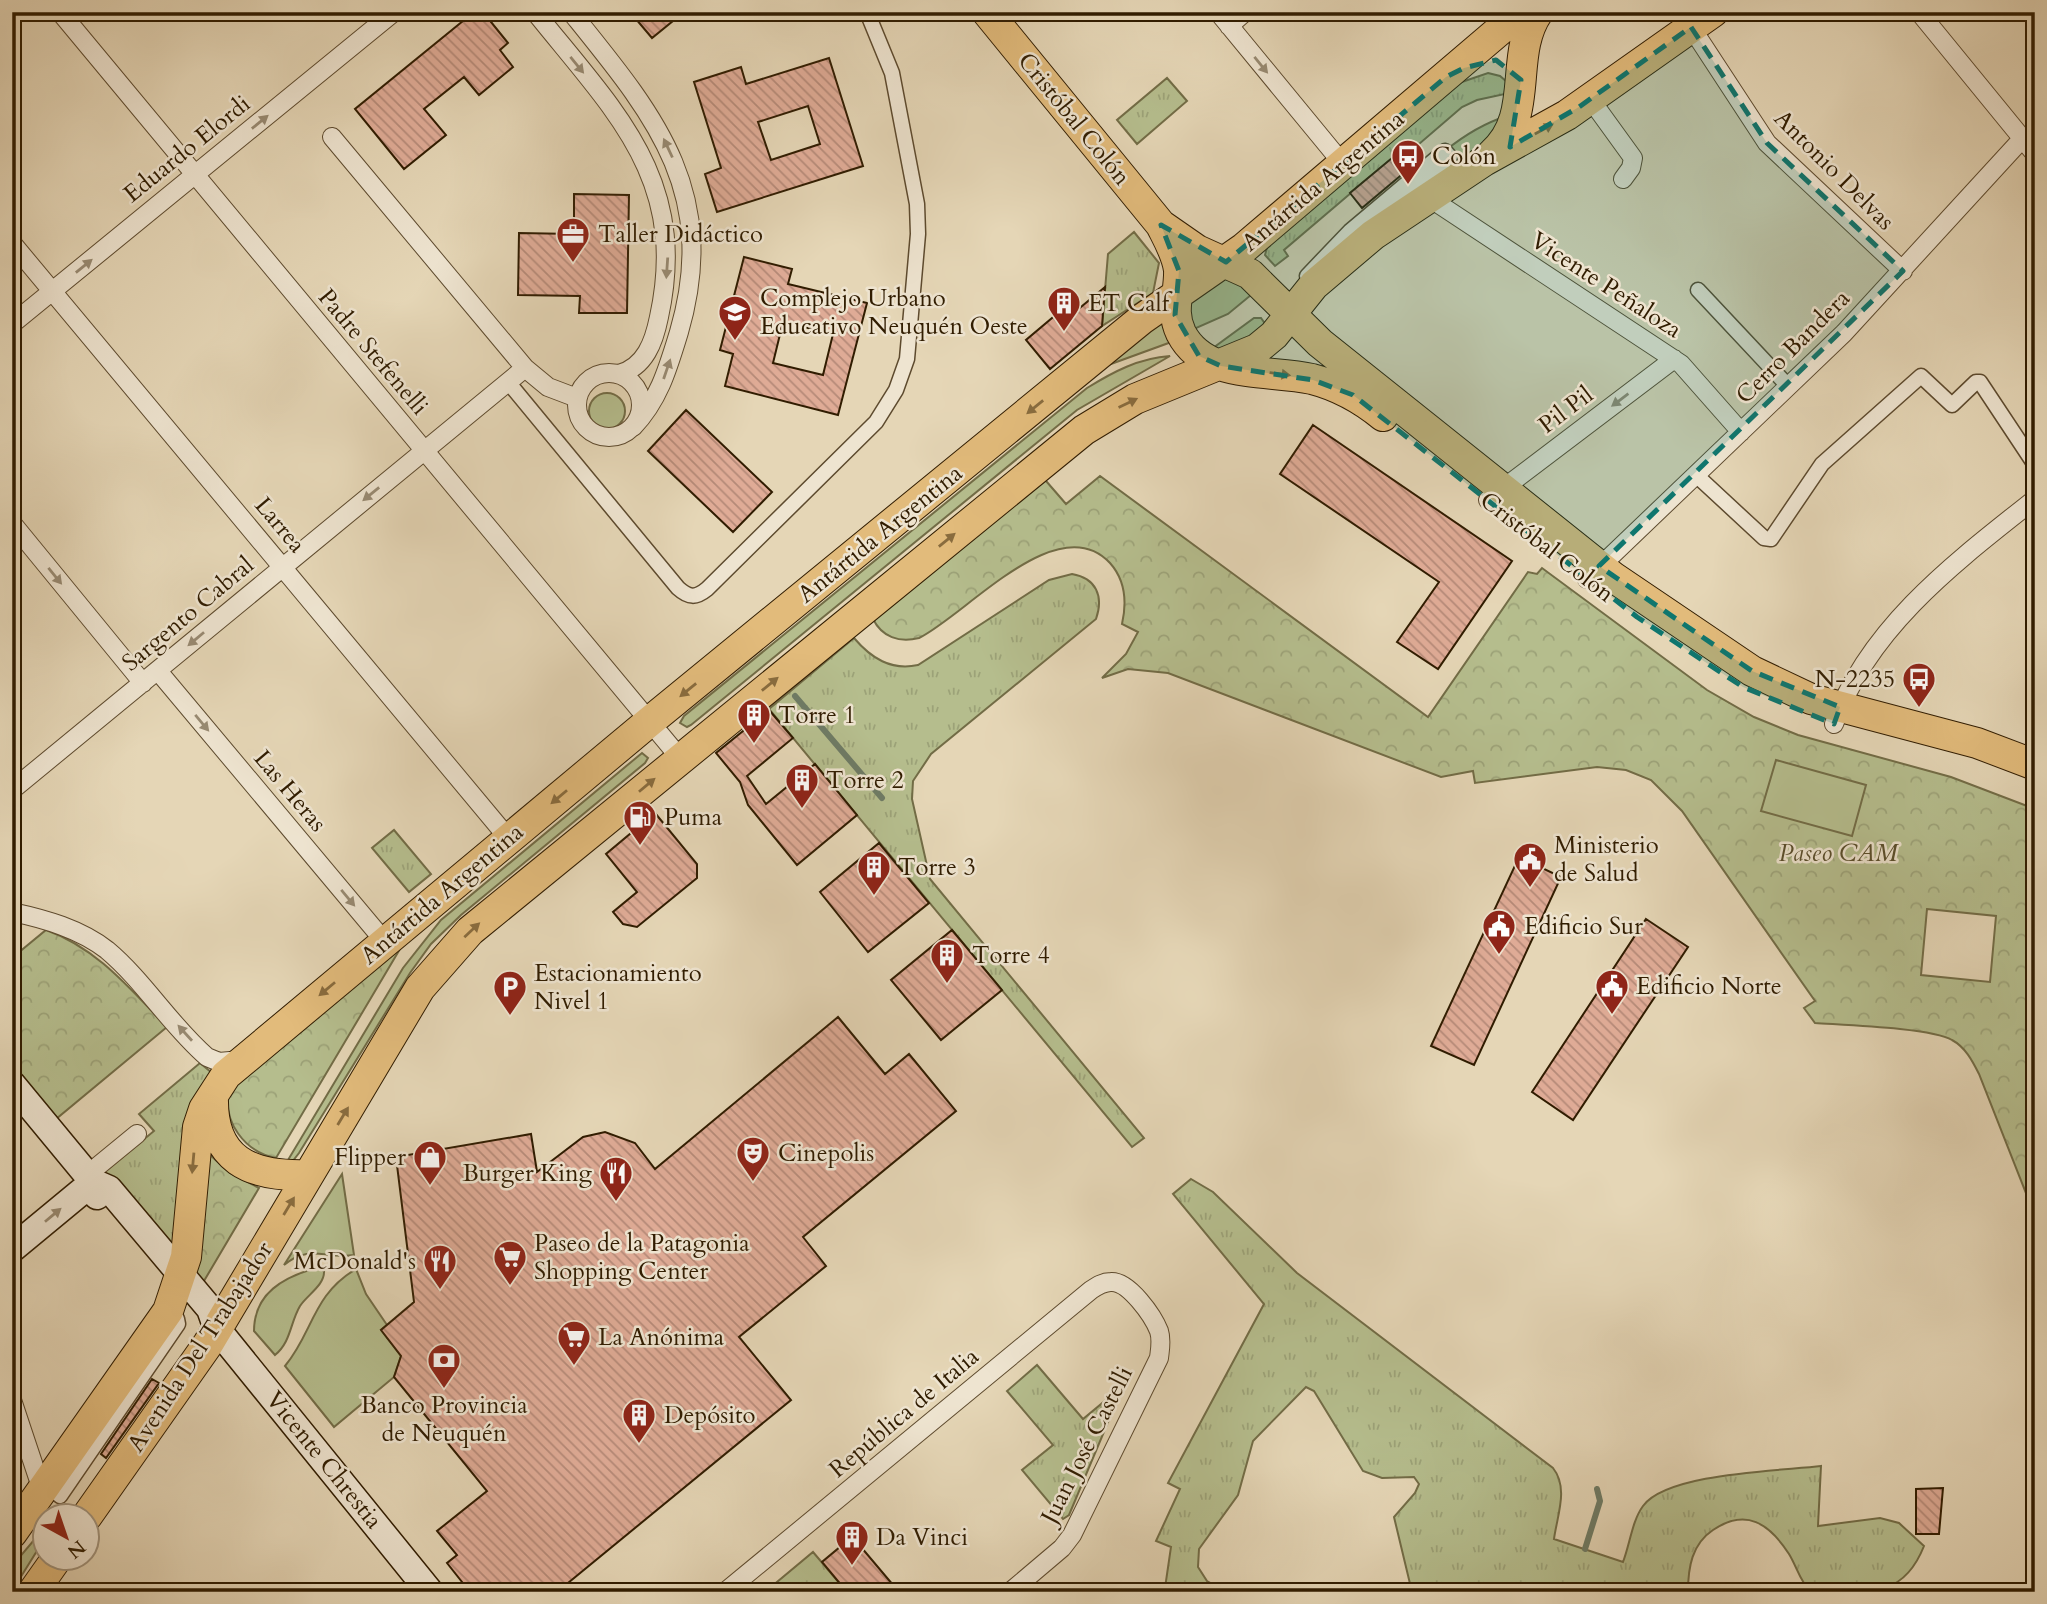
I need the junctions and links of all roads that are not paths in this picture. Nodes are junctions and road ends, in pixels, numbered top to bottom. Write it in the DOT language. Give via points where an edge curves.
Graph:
graph roads {
  1 [pos="60,12"];
  2 [pos="394,12"];
  3 [pos="535,12"];
  4 [pos="571,12"];
  5 [pos="867,12"];
  6 [pos="987,12"];
  7 [pos="1245,12"];
  8 [pos="1521,12"];
  9 [pos="1538,12"];
  10 [pos="1919,12"];
  11 [pos="1224,19"];
  12 [pos="1702,20"];
  13 [pos="1446,77"];
  14 [pos="625,79"];
  15 [pos="1521,80"];
  16 [pos="602,96"];
  17 [pos="1591,100"];
  18 [pos="332,137"];
  19 [pos="2022,139"];
  20 [pos="2035,154"];
  21 [pos="1450,157"];
  22 [pos="1484,161"];
  23 [pos="1343,164"];
  24 [pos="195,175"];
  25 [pos="1623,179"];
  26 [pos="1428,197"];
  27 [pos="689,215"];
  28 [pos="665,218"];
  29 [pos="1161,225"];
  30 [pos="12,243"];
  31 [pos="1226,262"];
  32 [pos="1903,271"];
  33 [pos="1699,290"];
  34 [pos="53,291"];
  35 [pos="1175,296"];
  36 [pos="1299,322"];
  37 [pos="12,324"];
  38 [pos="1674,359"];
  39 [pos="1222,366"];
  40 [pos="525,368"];
  41 [pos="619,374"];
  42 [pos="508,382"];
  43 [pos="1790,387"];
  44 [pos="577,398"];
  45 [pos="633,427"];
  46 [pos="1741,432"];
  47 [pos="424,451"];
  48 [pos="2035,465"];
  49 [pos="1696,475"];
  50 [pos="1495,495"];
  51 [pos="2035,499"];
  52 [pos="12,523"];
  53 [pos="283,567"];
  54 [pos="1593,573"];
  55 [pos="158,671"];
  56 [pos="143,683"];
  57 [pos="1837,715"];
  58 [pos="649,722"];
  59 [pos="680,758"];
  60 [pos="2035,765"];
  61 [pos="2035,785"];
  62 [pos="12,790"];
  63 [pos="509,839"];
  64 [pos="12,912"];
  65 [pos="384,942"];
  66 [pos="241,1060"];
  67 [pos="12,1084"];
  68 [pos="213,1092"];
  69 [pos="137,1134"];
  70 [pos="308,1175"];
  71 [pos="90,1178"];
  72 [pos="12,1249"];
  73 [pos="179,1283"];
  74 [pos="217,1329"];
  75 [pos="1161,1339"];
  76 [pos="12,1400"];
  77 [pos="51,1494"];
  78 [pos="94,1502"];
  79 [pos="86,1514"];
  80 [pos="12,1533"];
  81 [pos="48,1572"];
  82 [pos="33,1592"];
  83 [pos="430,1592"];
  84 [pos="725,1592"];
  85 [pos="1010,1592"];
  1 -- 24 [label="street, Padre Stefenelli"];
  24 -- 2 [label="street, Eduardo Elordi, one-way"];
  3 -- 16 [label="street, one-way"];
  4 -- 14 [label="street"];
  5 -- 42 [label="street" via="892,73 918,227 907,359 896,390 865,434 707,589 691,596 678,588"];
  6 -- 29 [label="main road, Cristóbal Colón"];
  7 -- 11 [label="street"];
  8 -- 13 [label="main road, Antártida Argentina"];
  9 -- 15 [label="main road" via="1525,45"];
  10 -- 19 [label="street"];
  11 -- 23 [label="street, one-way"];
  12 -- 17 [label="main road"];
  12 -- 32 [label="street, Antonio Delvas" via="1767,143"];
  13 -- 15 [label="main road" via="1473,64 1496,60 1509,65"];
  13 -- 23 [label="main road, Antártida Argentina"];
  14 -- 16 [label="street"];
  27 -- 14 [label="street, one-way" via="666,141"];
  15 -- 22 [label="main road" via="1513,129"];
  16 -- 28 [label="street" via="647,166"];
  22 -- 17 [label="main road, one-way"];
  17 -- 25 [label="street" via="1633,159"];
  18 -- 40 [label="street"];
  19 -- 20 [label="street"];
  19 -- 32 [label="street, Cerro Bandera"];
  21 -- 21 [label="street" via="1445,151 1350,231 1307,276"];
  22 -- 26 [label="main road"];
  23 -- 31 [label="main road, Antártida Argentina"];
  34 -- 24 [label="street, Eduardo Elordi, one-way"];
  24 -- 47 [label="street, Padre Stefenelli"];
  26 -- 36 [label="main road" via="1373,234 1314,285"];
  26 -- 38 [label="street, Vicente Peñaloza"];
  27 -- 28 [label="street"];
  45 -- 27 [label="street, one-way" via="653,404 681,324 691,270"];
  28 -- 41 [label="street, one-way" via="667,271 657,326 638,365"];
  29 -- 31 [label="main road, Cristóbal Colón" via="1197,250"];
  29 -- 35 [label="main road, Cristóbal Colón" via="1178,264"];
  30 -- 34 [label="street, Larrea"];
  31 -- 35 [label="main road, Antártida Argentina"];
  31 -- 36 [label="main road, Cristóbal Colón" via="1258,281"];
  32 -- 43 [label="street, Cerro Bandera"];
  33 -- 43 [label="street"];
  34 -- 37 [label="street, Eduardo Elordi"];
  34 -- 53 [label="street, Larrea"];
  35 -- 39 [label="main road, Cristóbal Colón" via="1175,316 1186,342 1199,356"];
  35 -- 58 [label="main road, Antártida Argentina, one-way"];
  36 -- 39 [label="main road, Antártida Argentina"];
  36 -- 50 [label="main road, Cristóbal Colón"];
  38 -- 46 [label="street, Vicente Peñaloza" via="1695,376"];
  38 -- 50 [label="street, Pil Pil, one-way"];
  39 -- 50 [label="main road, Cristóbal Colón, one-way" via="1306,378 1353,395"];
  59 -- 39 [label="main road, Antártida Argentina, one-way" via="1084,430 1135,399"];
  40 -- 42 [label="street, Sargento Cabral"];
  40 -- 44 [label="street" via="548,387"];
  41 -- 44 [label="street" via="597,375 581,388"];
  41 -- 45 [label="street" via="640,397 639,418"];
  42 -- 47 [label="street, Sargento Cabral"];
  43 -- 46 [label="street, Cerro Bandera"];
  44 -- 45 [label="street" via="579,419 594,434 615,437"];
  46 -- 49 [label="street, Cerro Bandera"];
  47 -- 53 [label="street, Sargento Cabral, one-way"];
  47 -- 58 [label="street, Padre Stefenelli"];
  48 -- 49 [label="street" via="1980,382 1950,404 1921,376 1822,464 1771,539 1764,538"];
  49 -- 54 [label="street, Cerro Bandera"];
  50 -- 54 [label="main road, Cristóbal Colón"];
  51 -- 57 [label="street" via="1915,600 1851,685"];
  52 -- 56 [label="street, one-way"];
  53 -- 55 [label="street, Sargento Cabral, one-way"];
  53 -- 63 [label="street, Larrea"];
  54 -- 57 [label="main road, Cristóbal Colón" via="1752,671"];
  55 -- 56 [label="street, Sargento Cabral"];
  55 -- 65 [label="street, Las Heras, one-way"];
  56 -- 62 [label="street, Sargento Cabral"];
  57 -- 60 [label="main road, Cristóbal Colón" via="1978,743"];
  57 -- 61 [label="main road, Cristóbal Colón"];
  58 -- 59 [label="street, Padre Stefenelli"];
  58 -- 63 [label="main road, Antártida Argentina, one-way"];
  70 -- 59 [label="main road, Antártida Argentina, one-way" via="435,968 488,915"];
  63 -- 65 [label="main road, Antártida Argentina"];
  66 -- 64 [label="street, one-way" via="219,1062 207,1057 119,961 93,941 51,921"];
  65 -- 66 [label="main road, Antártida Argentina, one-way"];
  66 -- 68 [label="main road, Avenida Del Trabajador"];
  67 -- 71 [label="main road, Vicente Chrestia"];
  68 -- 70 [label="main road" via="216,1129 238,1161 262,1172"];
  68 -- 73 [label="main road, Avenida Del Trabajador, one-way" via="194,1146 189,1238"];
  69 -- 71 [label="street"];
  74 -- 70 [label="main road, Avenida Del Trabajador, one-way"];
  72 -- 71 [label="main road, one-way"];
  71 -- 73 [label="main road, Vicente Chrestia" via="109,1189"];
  73 -- 74 [label="main road, Vicente Chrestia" via="202,1322"];
  73 -- 77 [label="main road, Avenida Del Trabajador" via="162,1322"];
  74 -- 78 [label="main road, Avenida Del Trabajador"];
  74 -- 83 [label="main road, Vicente Chrestia"];
  75 -- 84 [label="street, República de Italia" via="1153,1321 1118,1283 1091,1290"];
  75 -- 85 [label="street, Juan José Castelli" via="1159,1358 1072,1535"];
  76 -- 77 [label="street"];
  77 -- 77 [label="street" via="178,1324 177,1318 171,1319"];
  77 -- 80 [label="main road, Avenida Del Trabajador"];
  79 -- 79 [label="street" via="204,1341 203,1336 198,1336 77,1507"];
  81 -- 82 [label="main road"];
}
